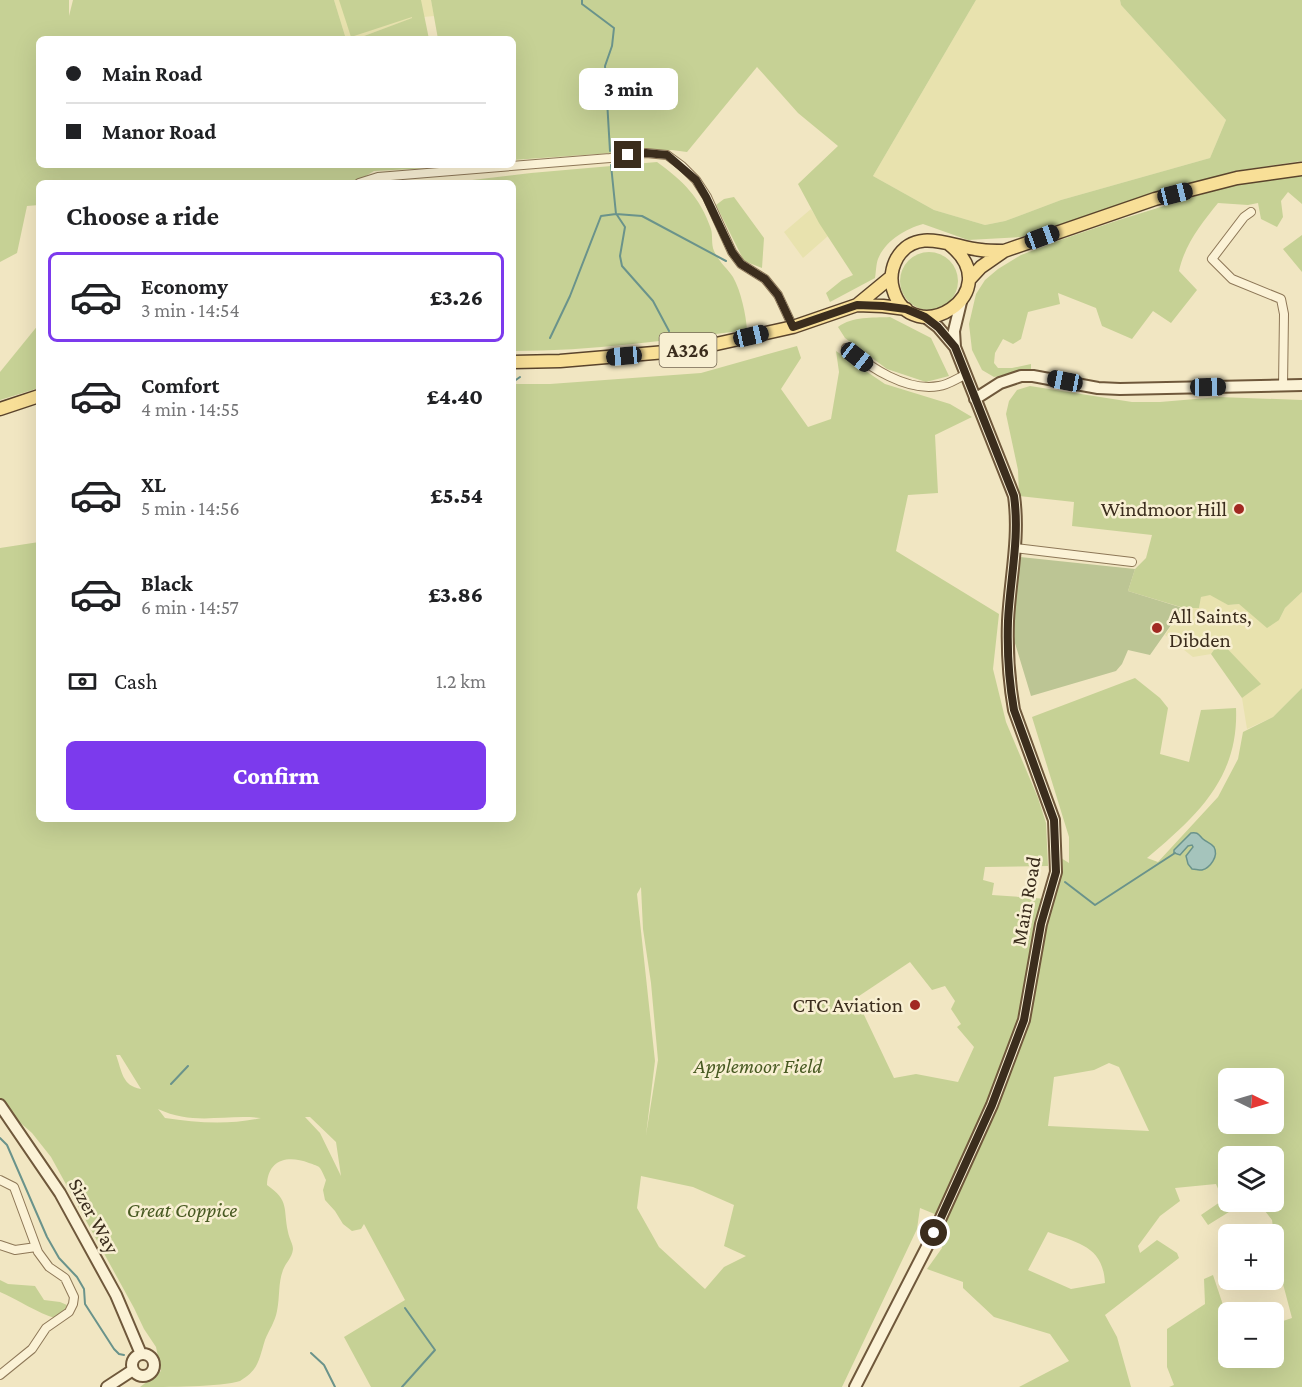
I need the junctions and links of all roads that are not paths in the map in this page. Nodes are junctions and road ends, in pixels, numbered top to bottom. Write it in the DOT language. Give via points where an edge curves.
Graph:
graph roads {
  1 [pos="516,166"];
  2 [pos="488,168"];
  3 [pos="1302,169"];
  4 [pos="368,180"];
  5 [pos="1251,212"];
  6 [pos="949,244"];
  7 [pos="1004,251"];
  8 [pos="891,277"];
  9 [pos="969,280"];
  10 [pos="961,302"];
  11 [pos="857,305"];
  12 [pos="906,309"];
  13 [pos="925,317"];
  14 [pos="793,327"];
  15 [pos="955,347"];
  16 [pos="846,348"];
  17 [pos="516,362"];
  18 [pos="965,375"];
  19 [pos="1302,385"];
  20 [pos="1283,386"];
  21 [pos="36,397"];
  22 [pos="975,399"];
  23 [pos="0,408"];
  24 [pos="1015,548"];
  25 [pos="1132,562"];
  26 [pos="0,1105"];
  27 [pos="0,1180"];
  28 [pos="0,1245"];
  29 [pos="36,1247"];
  30 [pos="141,1354"];
  31 [pos="134,1370"];
  32 [pos="0,1375"];
  33 [pos="107,1387"];
  34 [pos="855,1387"];
  1 -- 14 [label="street" via="646,153 667,155 696,180 732,252 741,264 765,279 778,295"];
  2 -- 4 [label="street"];
  3 -- 7 [label="main road" via="1237,178 1155,199"];
  5 -- 20 [label="street" via="1212,260 1232,279 1281,299"];
  6 -- 7 [label="main road"];
  6 -- 8 [label="main road" via="923,240 911,244 900,252"];
  6 -- 9 [label="main road" via="964,260"];
  7 -- 9 [label="main road"];
  8 -- 11 [label="main road, A326"];
  8 -- 12 [label="main road" via="895,295"];
  9 -- 10 [label="main road"];
  10 -- 13 [label="main road" via="945,314"];
  10 -- 15 [label="street, Main Road" via="954,331"];
  11 -- 12 [label="main road, A326"];
  11 -- 14 [label="main road, A326"];
  12 -- 13 [label="main road"];
  13 -- 15 [label="street, Main Road"];
  14 -- 17 [label="main road, A326" via="689,350"];
  15 -- 18 [label="street, Main Road"];
  16 -- 18 [label="street" via="884,374 924,387 938,387"];
  18 -- 22 [label="street, Main Road"];
  19 -- 20 [label="street"];
  20 -- 22 [label="street" via="1120,389 1021,376 1000,383"];
  21 -- 23 [label="main road"];
  22 -- 24 [label="street, Main Road" via="1014,496"];
  24 -- 25 [label="street"];
  24 -- 34 [label="street, Main Road" via="1008,622 1011,691 1014,710 1054,820 1056,872 1041,924 1024,1020 992,1105 934,1233"];
  26 -- 30 [label="street, Sizer Way" via="60,1193 116,1295"];
  27 -- 29 [label="street" via="14,1187"];
  28 -- 29 [label="street" via="15,1250"];
  29 -- 32 [label="street" via="49,1267 64,1278 74,1297 73,1304 69,1312 46,1329 32,1349"];
  30 -- 31 [label="street" via="133,1361"];
  30 -- 31 [label="street" via="153,1360 154,1368 145,1376"];
  31 -- 33 [label="street"];
}
